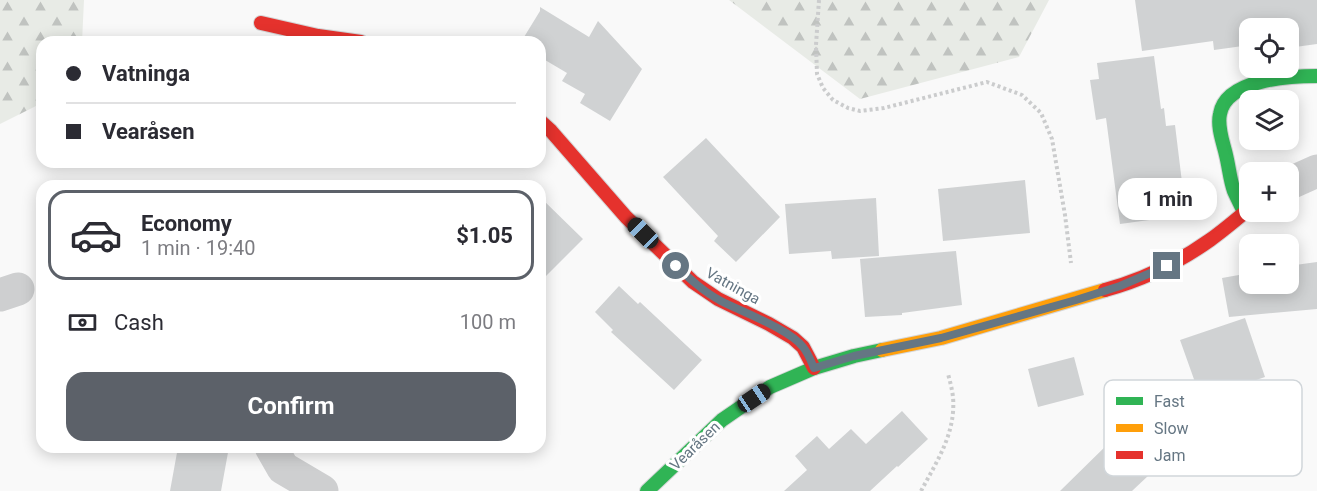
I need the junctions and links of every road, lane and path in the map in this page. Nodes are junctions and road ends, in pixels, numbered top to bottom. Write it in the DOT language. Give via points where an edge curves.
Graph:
graph roads {
  1 [pos="819,0"];
  2 [pos="261,23"];
  3 [pos="318,36"];
  4 [pos="1317,76"];
  5 [pos="546,126"];
  6 [pos="1317,171"];
  7 [pos="1299,179"];
  8 [pos="1239,198"];
  9 [pos="1239,216"];
  10 [pos="1076,300"];
  11 [pos="941,338"];
  12 [pos="814,368"];
  13 [pos="275,453"];
  14 [pos="322,491"];
  15 [pos="647,491"];
  16 [pos="921,491"];
  1 -- 10 [label="path" via="817,74 828,94 848,108 884,108 987,82 1022,95 1041,113 1052,139"];
  2 -- 3 [label="street"];
  4 -- 8 [label="street, Vearåsen" via="1269,80 1229,96 1219,124"];
  5 -- 12 [label="street, Vatninga" via="626,217 693,282 792,338 803,347"];
  6 -- 7 [label="street"];
  9 -- 10 [label="street, Vearåsen" via="1167,266"];
  10 -- 11 [label="street, Vearåsen"];
  11 -- 12 [label="street, Vearåsen"];
  11 -- 16 [label="path" via="953,397 952,427"];
  12 -- 15 [label="street, Vearåsen" via="770,387 722,420"];
  13 -- 14 [label="street" via="284,468"];
}
